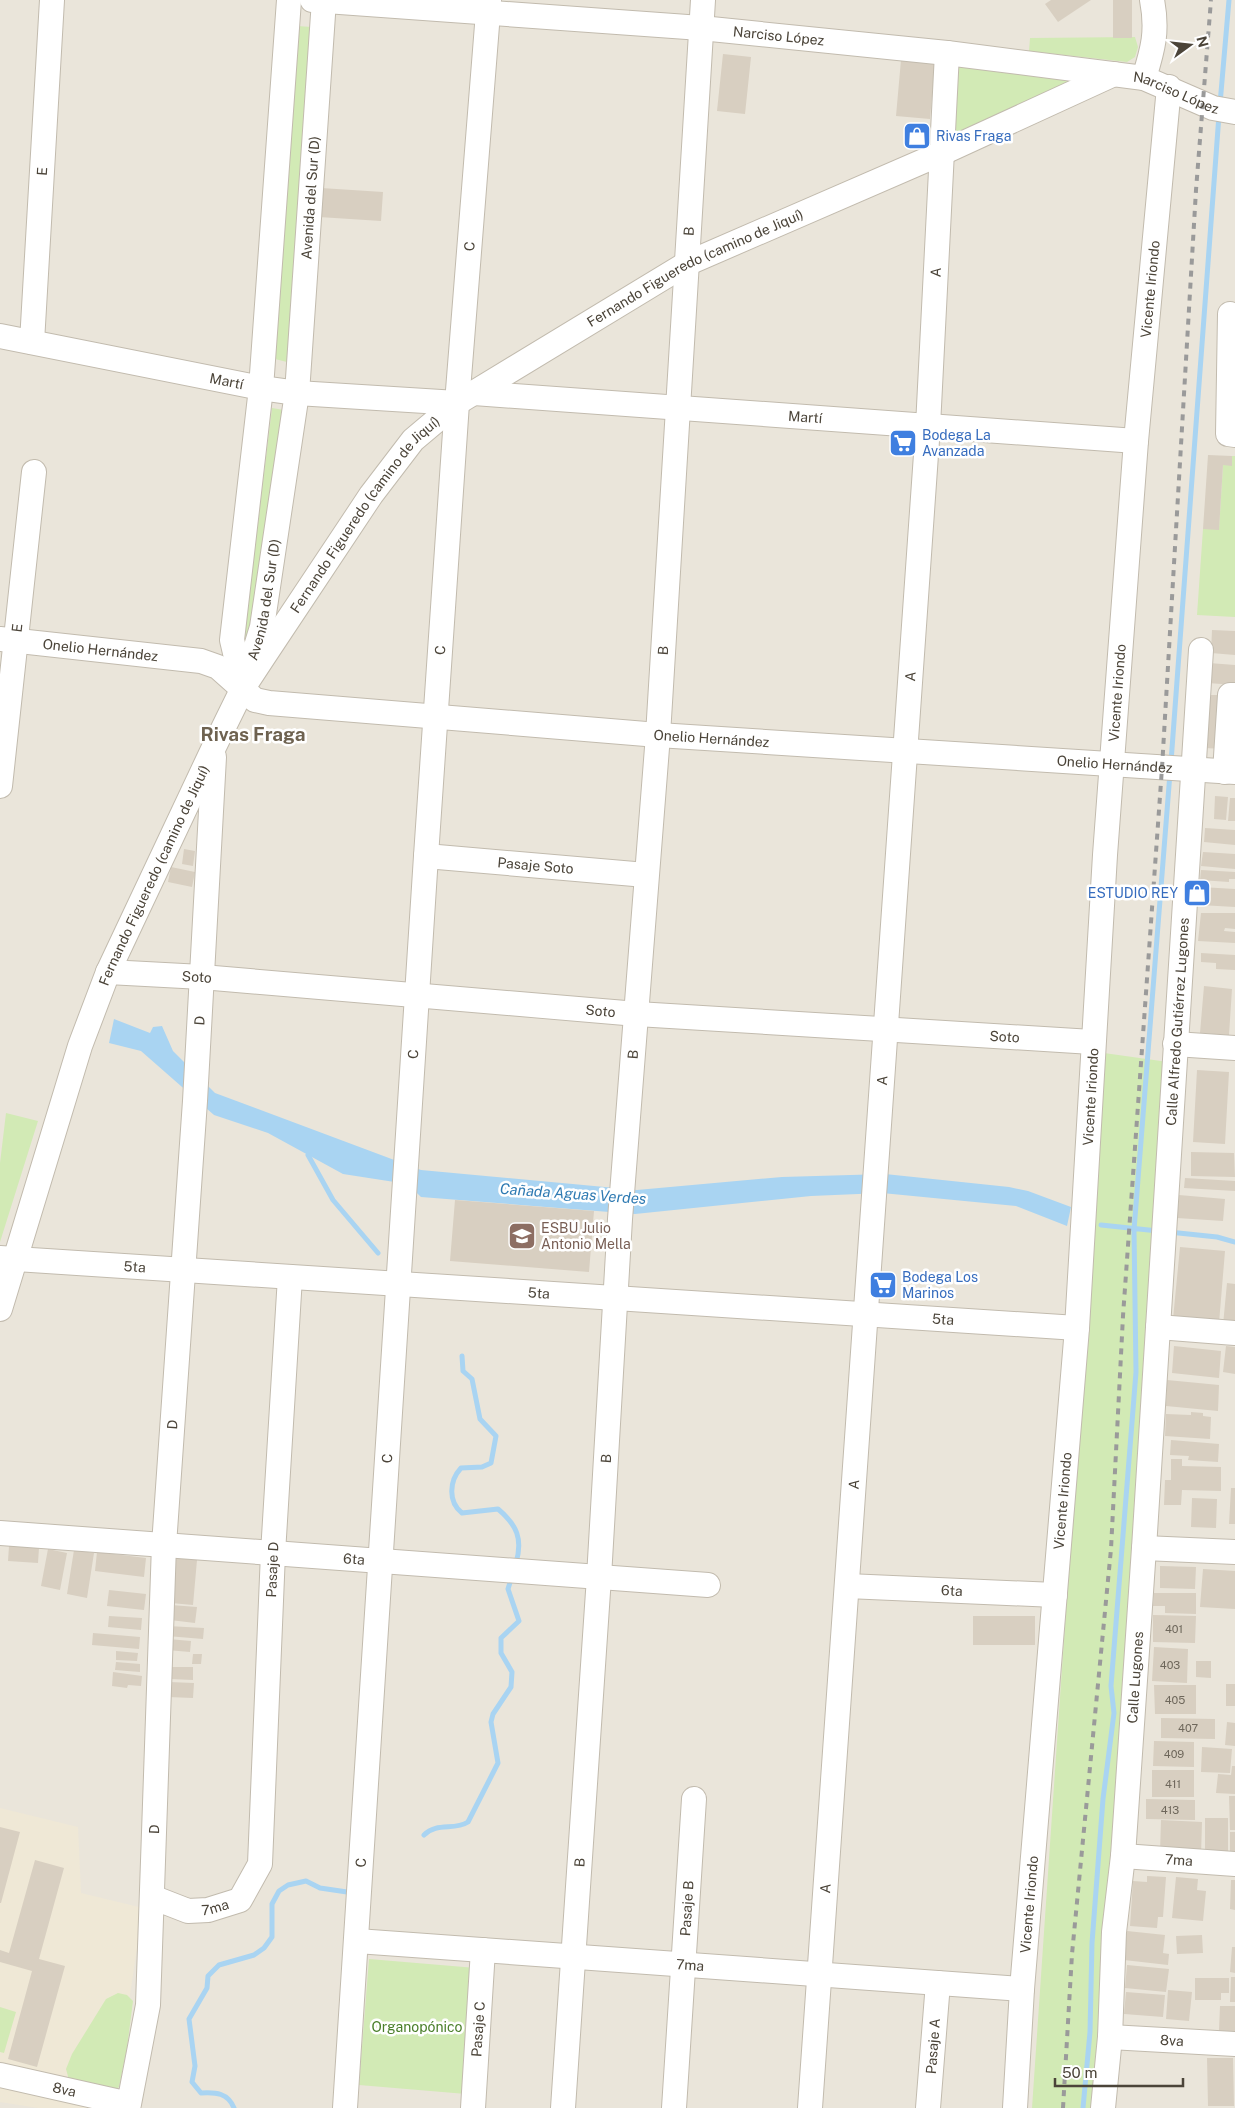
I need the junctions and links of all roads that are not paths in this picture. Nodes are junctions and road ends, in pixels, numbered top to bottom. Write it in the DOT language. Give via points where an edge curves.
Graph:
graph roads {
  1 [pos="52,0"];
  2 [pos="289,0"];
  3 [pos="320,0"];
  4 [pos="703,0"];
  5 [pos="1152,0"];
  6 [pos="489,7"];
  7 [pos="701,28"];
  8 [pos="947,53"];
  9 [pos="1114,74"];
  10 [pos="1144,78"];
  11 [pos="1169,87"];
  12 [pos="1225,111"];
  13 [pos="942,153"];
  14 [pos="686,264"];
  15 [pos="1230,314"];
  16 [pos="0,336"];
  17 [pos="32,342"];
  18 [pos="261,388"];
  19 [pos="296,393"];
  20 [pos="466,398"];
  21 [pos="677,409"];
  22 [pos="928,426"];
  23 [pos="1232,434"];
  24 [pos="1136,440"];
  25 [pos="34,472"];
  26 [pos="272,629"];
  27 [pos="7,640"];
  28 [pos="232,640"];
  29 [pos="1201,650"];
  30 [pos="201,661"];
  31 [pos="243,688"];
  32 [pos="1235,695"];
  33 [pos="437,717"];
  34 [pos="658,735"];
  35 [pos="1231,738"];
  36 [pos="215,745"];
  37 [pos="906,752"];
  38 [pos="1112,764"];
  39 [pos="1181,769"];
  40 [pos="1230,772"];
  41 [pos="0,786"];
  42 [pos="426,856"];
  43 [pos="646,875"];
  44 [pos="108,972"];
  45 [pos="202,977"];
  46 [pos="418,995"];
  47 [pos="637,1014"];
  48 [pos="886,1031"];
  49 [pos="1092,1042"];
  50 [pos="1175,1044"];
  51 [pos="1235,1048"];
  52 [pos="1163,1244"];
  53 [pos="8,1258"];
  54 [pos="182,1268"];
  55 [pos="290,1277"];
  56 [pos="400,1284"];
  57 [pos="616,1298"];
  58 [pos="0,1309"];
  59 [pos="867,1314"];
  60 [pos="1158,1327"];
  61 [pos="1077,1328"];
  62 [pos="1235,1333"];
  63 [pos="0,1533"];
  64 [pos="164,1545"];
  65 [pos="1144,1548"];
  66 [pos="1235,1552"];
  67 [pos="272,1553"];
  68 [pos="381,1561"];
  69 [pos="599,1578"];
  70 [pos="708,1586"];
  71 [pos="847,1586"];
  72 [pos="1055,1595"];
  73 [pos="694,1799"];
  74 [pos="1123,1856"];
  75 [pos="260,1864"];
  76 [pos="1235,1864"];
  77 [pos="152,1897"];
  78 [pos="357,1940"];
  79 [pos="483,1950"];
  80 [pos="573,1956"];
  81 [pos="682,1964"];
  82 [pos="818,1974"];
  83 [pos="938,1983"];
  84 [pos="1022,1989"];
  85 [pos="1110,2036"];
  86 [pos="1235,2044"];
  87 [pos="0,2075"];
  88 [pos="129,2104"];
  89 [pos="345,2108"];
  90 [pos="473,2108"];
  91 [pos="563,2108"];
  92 [pos="674,2108"];
  93 [pos="810,2108"];
  94 [pos="928,2108"];
  95 [pos="1015,2108"];
  96 [pos="1102,2108"];
  1 -- 17 [label="street, E"];
  2 -- 18 [label="street, Avenida del Sur (D)"];
  3 -- 6 [label="street, Narciso López"];
  3 -- 19 [label="street, Avenida del Sur (D)"];
  4 -- 7 [label="street, B"];
  5 -- 10 [label="street" via="1155,40"];
  6 -- 7 [label="street, Narciso López"];
  6 -- 20 [label="street, C"];
  7 -- 8 [label="street, Narciso López"];
  7 -- 14 [label="street, B"];
  8 -- 9 [label="street, Narciso López"];
  8 -- 13 [label="street, A"];
  9 -- 10 [label="street, Narciso López"];
  9 -- 13 [label="street, Fernando Figueredo (camino de Jiquí)"];
  10 -- 11 [label="street, Narciso López"];
  11 -- 12 [label="street, Narciso López"];
  11 -- 24 [label="street, Vicente Iriondo"];
  13 -- 14 [label="street, Fernando Figueredo (camino de Jiquí)"];
  13 -- 22 [label="street, A"];
  14 -- 20 [label="street, Fernando Figueredo (camino de Jiquí)"];
  14 -- 21 [label="street, B"];
  15 -- 23 [label="street"];
  16 -- 17 [label="street, Martí"];
  17 -- 18 [label="street, Martí"];
  18 -- 19 [label="street, Martí"];
  18 -- 28 [label="street, Avenida del Sur (D)"];
  19 -- 20 [label="street, Martí"];
  19 -- 26 [label="street, Avenida del Sur (D)"];
  20 -- 21 [label="street, Martí"];
  20 -- 26 [label="street, Fernando Figueredo (camino de Jiquí)" via="413,440"];
  20 -- 33 [label="street, C"];
  21 -- 22 [label="street, Martí"];
  21 -- 34 [label="street, B"];
  22 -- 24 [label="street, Martí"];
  22 -- 37 [label="street, A"];
  24 -- 38 [label="street, Vicente Iriondo"];
  25 -- 27 [label="street, E"];
  26 -- 31 [label="street, Fernando Figueredo (camino de Jiquí)"];
  27 -- 30 [label="street, Onelio Hernández"];
  27 -- 41 [label="street, E"];
  28 -- 30 [label="street, Onelio Hernández" via="224,654"];
  28 -- 31 [label="street, Avenida del Sur (D)"];
  29 -- 39 [label="street, Calle Alfredo Gutiérrez Lugones"];
  30 -- 31 [label="street, Onelio Hernández" via="218,667"];
  31 -- 33 [label="street, Onelio Hernández" via="255,700 269,703"];
  31 -- 36 [label="street, Fernando Figueredo (camino de Jiquí)"];
  32 -- 35 [label="street" via="1230,695"];
  33 -- 34 [label="street, Onelio Hernández"];
  33 -- 42 [label="street, C"];
  34 -- 37 [label="street, Onelio Hernández"];
  34 -- 43 [label="street, B"];
  35 -- 40 [label="street"];
  36 -- 44 [label="street, Fernando Figueredo (camino de Jiquí)"];
  36 -- 45 [label="street, D"];
  37 -- 38 [label="street, Onelio Hernández"];
  37 -- 48 [label="street, A"];
  38 -- 39 [label="street, Onelio Hernández"];
  38 -- 49 [label="street, Vicente Iriondo"];
  39 -- 40 [label="street, Onelio Hernández"];
  39 -- 50 [label="street, Calle Alfredo Gutiérrez Lugones"];
  42 -- 43 [label="street, Pasaje Soto"];
  42 -- 46 [label="street, C"];
  43 -- 47 [label="street, B"];
  44 -- 45 [label="street, Soto"];
  44 -- 53 [label="street, Fernando Figueredo (camino de Jiquí)"];
  45 -- 46 [label="street, Soto"];
  45 -- 54 [label="street, D"];
  46 -- 47 [label="street, Soto"];
  46 -- 56 [label="street, C"];
  47 -- 48 [label="street, Soto"];
  47 -- 57 [label="street, B"];
  48 -- 49 [label="street, Soto"];
  48 -- 59 [label="street, A" via="871,1215"];
  49 -- 61 [label="street, Vicente Iriondo"];
  50 -- 51 [label="street"];
  50 -- 52 [label="street, Calle Alfredo Gutiérrez Lugones"];
  52 -- 60 [label="street, Calle Lugones"];
  53 -- 54 [label="street, 5ta"];
  53 -- 58 [label="street, Fernando Figueredo (camino de Jiquí)"];
  54 -- 55 [label="street, 5ta"];
  54 -- 64 [label="street, D"];
  55 -- 56 [label="street, 5ta"];
  55 -- 67 [label="street, Pasaje D"];
  56 -- 57 [label="street, 5ta"];
  56 -- 68 [label="street, C"];
  57 -- 59 [label="street, 5ta"];
  57 -- 69 [label="street, B"];
  59 -- 61 [label="street, 5ta"];
  59 -- 71 [label="street, A"];
  60 -- 62 [label="street"];
  60 -- 65 [label="street, Calle Lugones"];
  61 -- 72 [label="street, Vicente Iriondo"];
  63 -- 64 [label="street, 6ta"];
  64 -- 67 [label="street, 6ta"];
  64 -- 77 [label="street, D"];
  65 -- 66 [label="street"];
  65 -- 74 [label="street, Calle Lugones"];
  67 -- 68 [label="street, 6ta"];
  67 -- 75 [label="street, Pasaje D"];
  68 -- 69 [label="street, 6ta"];
  68 -- 78 [label="street, C"];
  69 -- 70 [label="street, 6ta"];
  69 -- 80 [label="street, B"];
  71 -- 72 [label="street, 6ta"];
  71 -- 82 [label="street, A"];
  72 -- 84 [label="street, Vicente Iriondo"];
  73 -- 81 [label="street, Pasaje B"];
  74 -- 76 [label="street, 7ma"];
  74 -- 85 [label="street, Calle Lugones" via="1114,1932"];
  75 -- 77 [label="street, 7ma" via="240,1900 232,1903 208,1910 188,1911"];
  77 -- 88 [label="street, D" via="148,2005"];
  78 -- 79 [label="street, 7ma"];
  78 -- 89 [label="street, C"];
  79 -- 80 [label="street, 7ma"];
  79 -- 90 [label="street, Pasaje C"];
  80 -- 81 [label="street, 7ma"];
  80 -- 91 [label="street, B"];
  81 -- 82 [label="street, 7ma"];
  81 -- 92 [label="street, Pasaje B"];
  82 -- 83 [label="street, 7ma"];
  82 -- 93 [label="street, A"];
  83 -- 84 [label="street, 7ma"];
  83 -- 94 [label="street, Pasaje A"];
  84 -- 95 [label="street, Vicente Iriondo"];
  85 -- 86 [label="street, 8va"];
  85 -- 96 [label="street, Calle Lugones"];
  87 -- 88 [label="street, 8va"];
}
